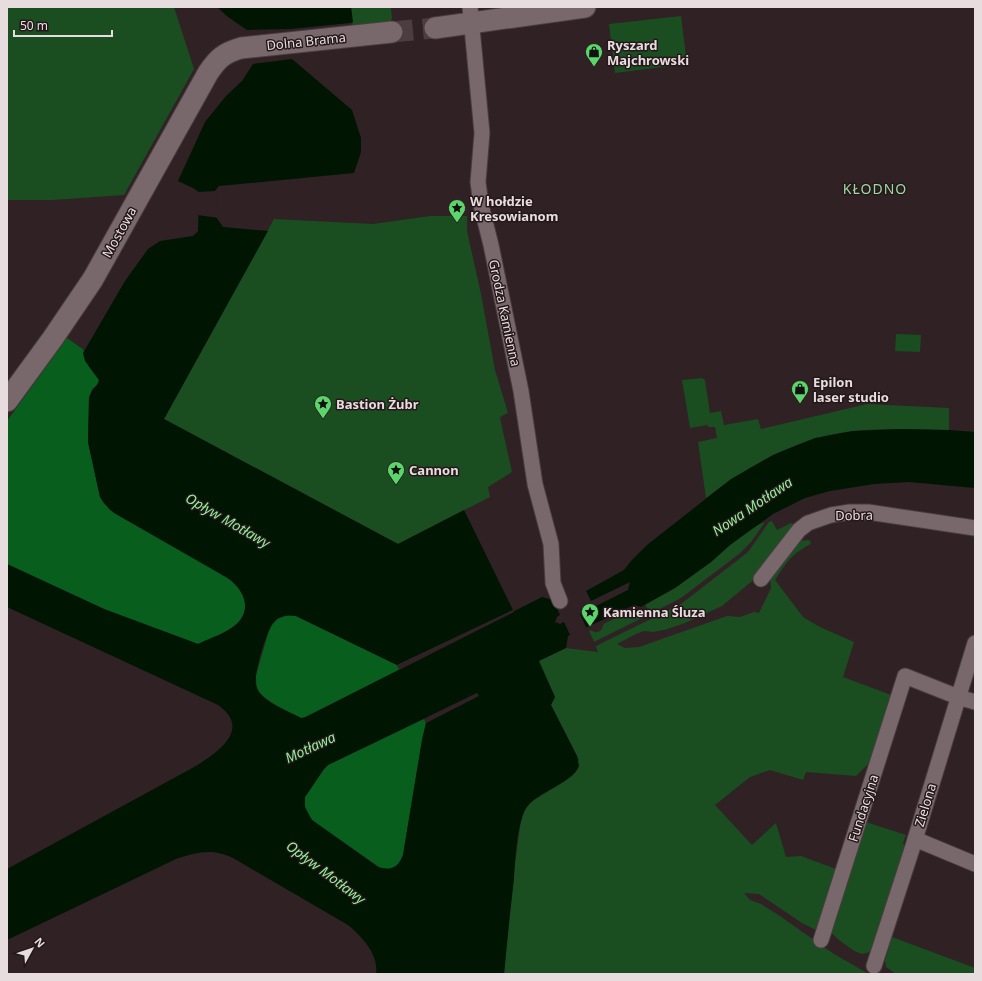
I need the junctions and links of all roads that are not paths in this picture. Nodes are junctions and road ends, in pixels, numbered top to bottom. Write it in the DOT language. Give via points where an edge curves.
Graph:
graph roads {
  1 [pos="585,7"];
  2 [pos="470,15"];
  3 [pos="434,28"];
  4 [pos="392,32"];
  5 [pos="220,57"];
  6 [pos="7,401"];
  7 [pos="975,528"];
  8 [pos="761,580"];
  9 [pos="560,601"];
  10 [pos="975,643"];
  11 [pos="958,697"];
  12 [pos="975,702"];
  13 [pos="915,839"];
  14 [pos="975,864"];
  15 [pos="821,940"];
  16 [pos="874,966"];
  1 -- 2 [label="street" via="492,20"];
  2 -- 3 [label="street"];
  2 -- 9 [label="street, Grodza Kamienna" via="481,125 478,182 480,204 491,245 521,392 535,484 551,544 553,583"];
  4 -- 5 [label="street, Dolna Brama" via="241,48"];
  5 -- 6 [label="street, Mostowa" via="208,73 92,279"];
  7 -- 8 [label="street, Dobra" via="868,512 831,515 804,526"];
  10 -- 11 [label="street, Zielona"];
  11 -- 12 [label="street"];
  11 -- 13 [label="street, Zielona"];
  11 -- 15 [label="street, Fundacyjna" via="905,676"];
  13 -- 14 [label="street"];
  13 -- 16 [label="street, Zielona"];
}
